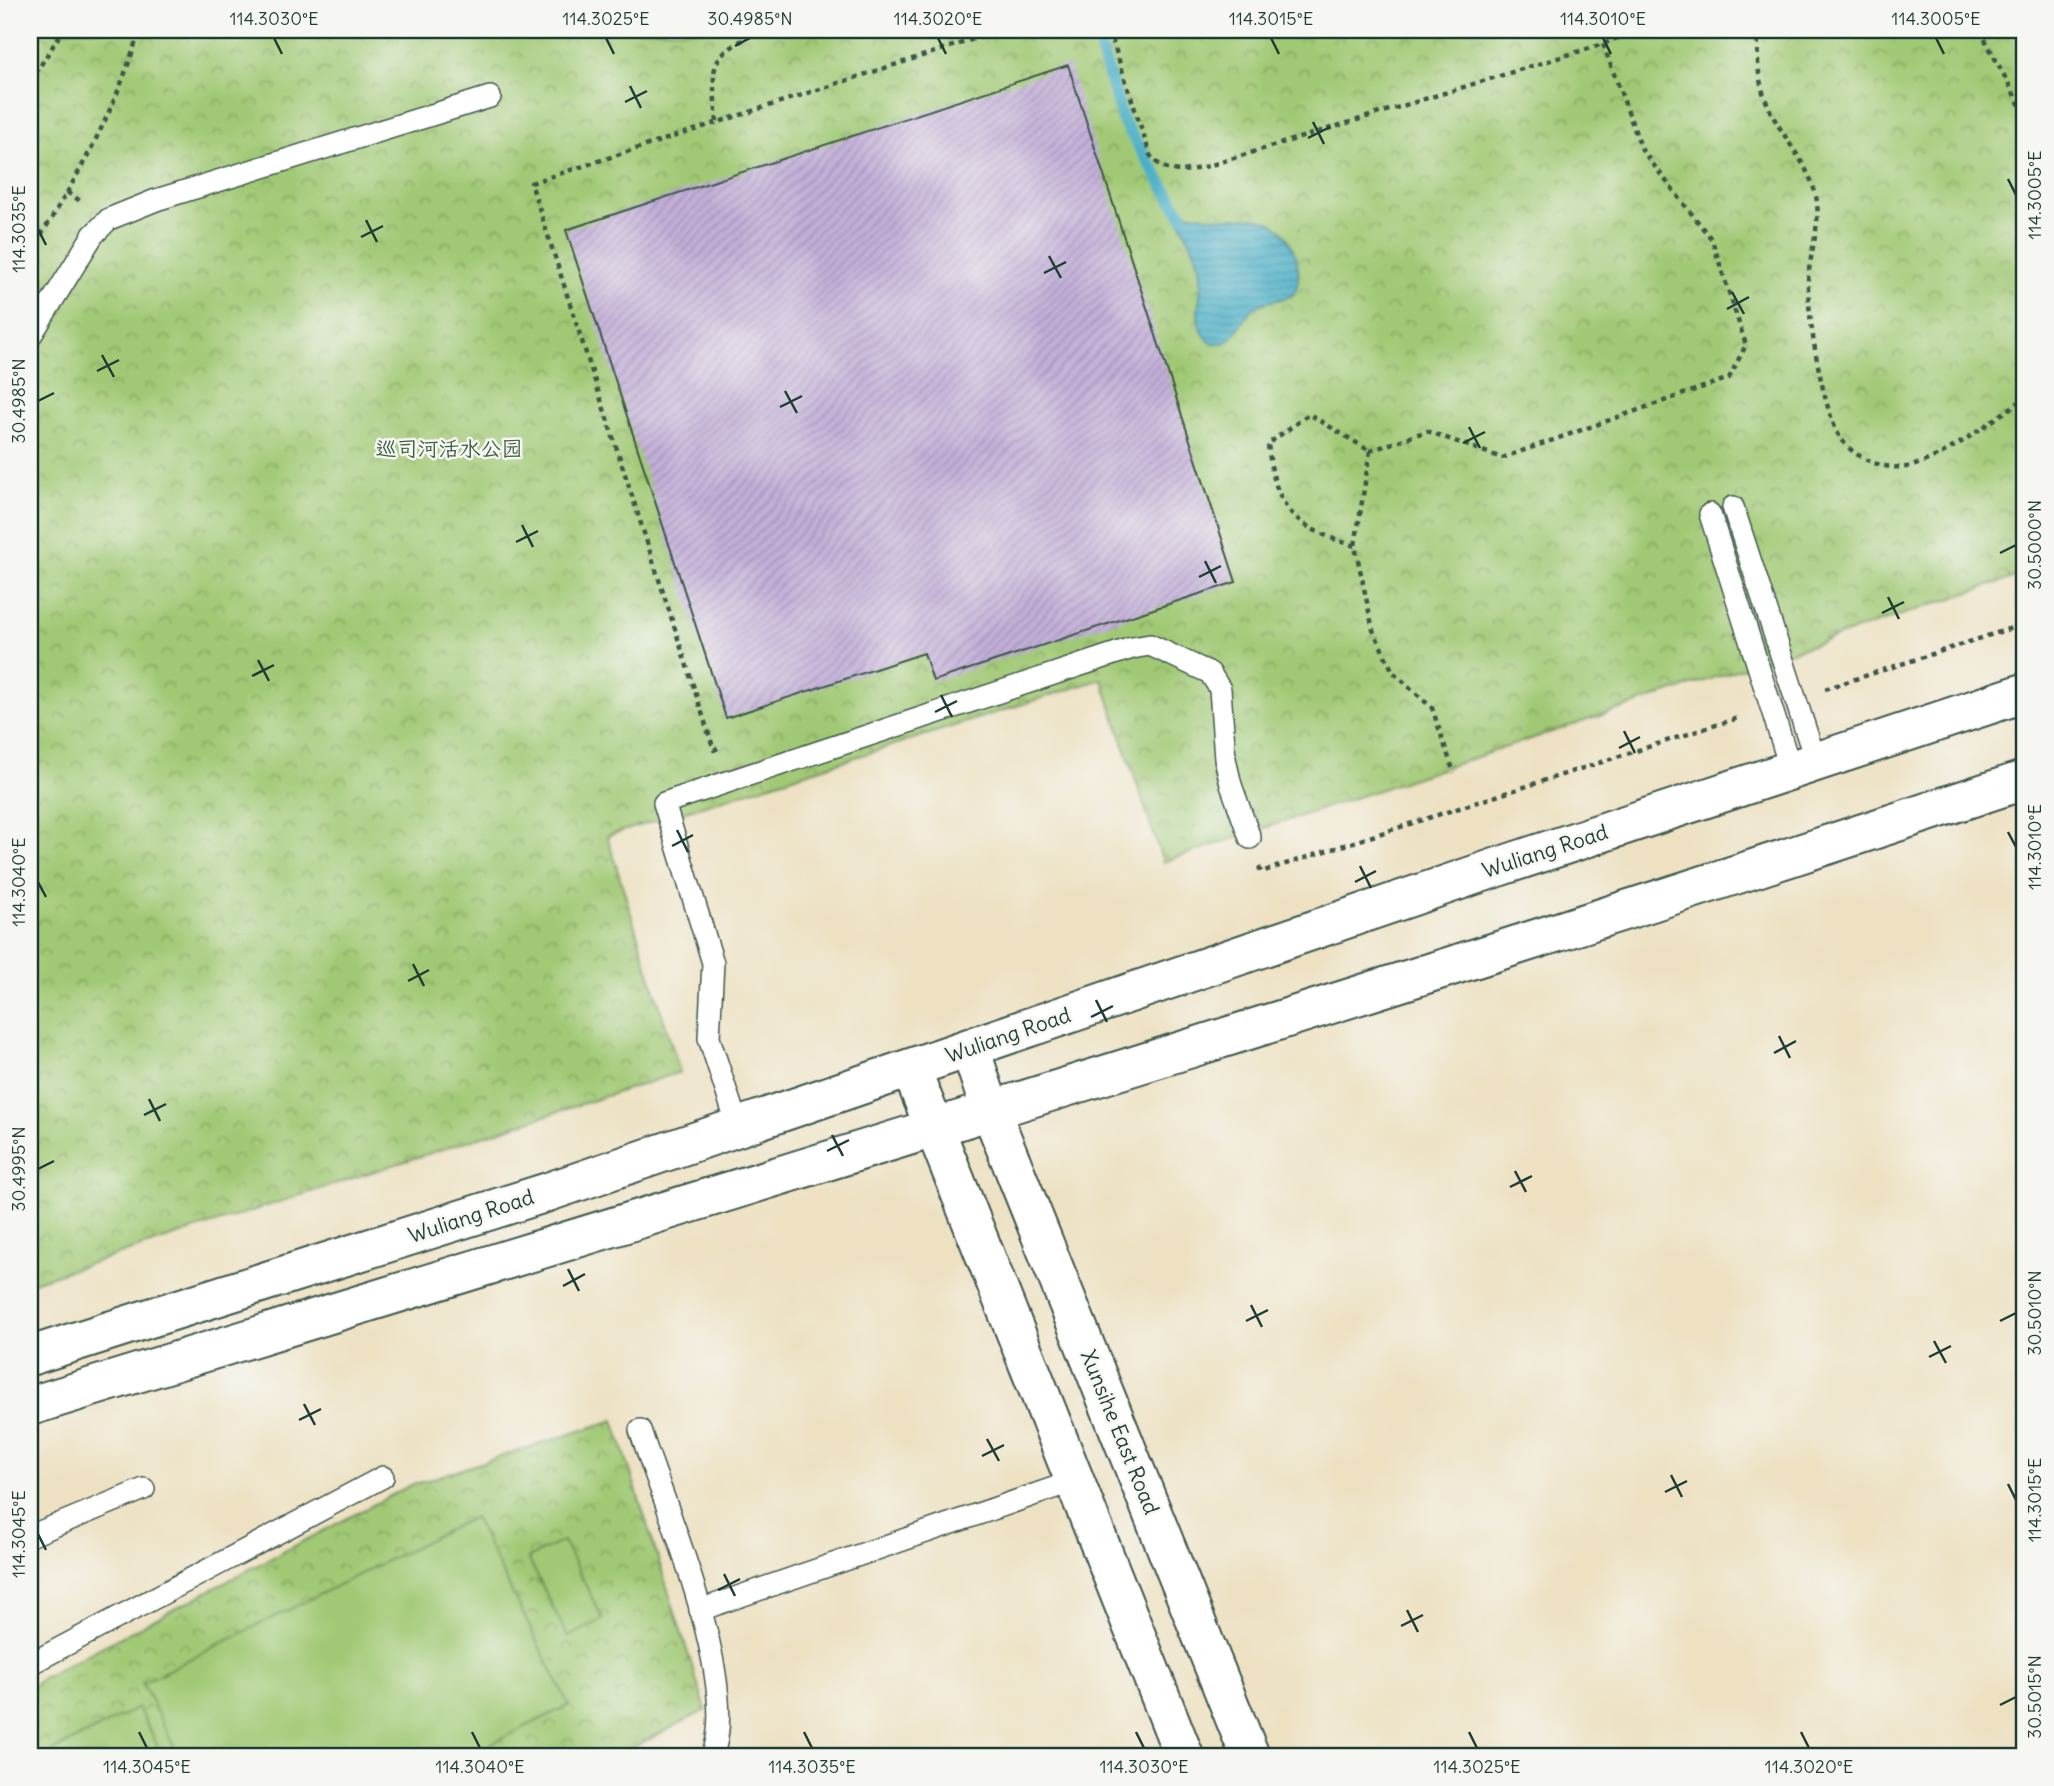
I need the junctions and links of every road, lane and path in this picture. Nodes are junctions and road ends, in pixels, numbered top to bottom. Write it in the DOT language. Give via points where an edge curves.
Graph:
graph roads {
  1 [pos="63,30"];
  2 [pos="139,30"];
  3 [pos="761,30"];
  4 [pos="1002,30"];
  5 [pos="1109,30"];
  6 [pos="1637,30"];
  7 [pos="1758,30"];
  8 [pos="1983,31"];
  9 [pos="1603,44"];
  10 [pos="30,82"];
  11 [pos="490,97"];
  12 [pos="2024,113"];
  13 [pos="717,122"];
  14 [pos="30,252"];
  15 [pos="30,337"];
  16 [pos="2024,399"];
  17 [pos="1370,451"];
  18 [pos="2024,455"];
  19 [pos="1733,507"];
  20 [pos="1710,514"];
  21 [pos="1355,546"];
  22 [pos="2024,547"];
  23 [pos="2024,625"];
  24 [pos="2024,693"];
  25 [pos="1795,699"];
  26 [pos="1771,708"];
  27 [pos="726,746"];
  28 [pos="1803,766"];
  29 [pos="1454,773"];
  30 [pos="2024,780"];
  31 [pos="1250,838"];
  32 [pos="970,1048"];
  33 [pos="911,1069"];
  34 [pos="990,1108"];
  35 [pos="738,1127"];
  36 [pos="932,1128"];
  37 [pos="30,1356"];
  38 [pos="30,1405"];
  39 [pos="640,1430"];
  40 [pos="383,1477"];
  41 [pos="1074,1481"];
  42 [pos="144,1489"];
  43 [pos="30,1536"];
  44 [pos="700,1610"];
  45 [pos="30,1664"];
  46 [pos="712,1756"];
  47 [pos="1185,1756"];
  48 [pos="1250,1756"];
  1 -- 10 [label="path"];
  2 -- 14 [label="path" via="105,116"];
  3 -- 13 [label="path" via="718,57 712,74"];
  4 -- 13 [label="path"];
  5 -- 9 [label="path" via="1150,155 1157,164 1176,172"];
  6 -- 9 [label="path"];
  7 -- 16 [label="path" via="1757,53 1766,102 1814,188 1818,206 1809,296 1830,414 1840,438 1858,455 1883,466 1914,465"];
  8 -- 12 [label="path"];
  9 -- 17 [label="path" via="1642,150 1712,240 1746,345 1729,377 1502,458 1427,431"];
  11 -- 15 [label="lane" via="156,200 109,219 93,235"];
  13 -- 27 [label="path" via="531,183 714,750"];
  17 -- 21 [label="path"];
  17 -- 21 [label="path" via="1309,414 1268,444 1275,485 1292,514 1319,535"];
  18 -- 22 [label="path" via="2020,502"];
  19 -- 25 [label="lane"];
  20 -- 26 [label="lane"];
  21 -- 29 [label="path" via="1373,630 1384,658 1432,708"];
  23 -- 25 [label="path"];
  24 -- 28 [label="main road, Wuliang Road"];
  25 -- 28 [label="lane"];
  26 -- 28 [label="lane"];
  26 -- 31 [label="path" via="1261,872"];
  28 -- 32 [label="main road, Wuliang Road"];
  30 -- 34 [label="main road" via="1775,863"];
  31 -- 35 [label="lane" via="1225,759 1220,689 1210,673 1150,645 664,803 713,962 709,1038"];
  32 -- 33 [label="main road, Wuliang Road"];
  32 -- 34 [label="main road, Xunsihe East Road"];
  33 -- 35 [label="main road, Wuliang Road"];
  33 -- 36 [label="main road"];
  34 -- 36 [label="main road"];
  34 -- 48 [label="main road, Xunsihe East Road"];
  35 -- 37 [label="main road, Wuliang Road"];
  36 -- 38 [label="main road"];
  36 -- 41 [label="main road"];
  39 -- 44 [label="lane"];
  40 -- 45 [label="lane"];
  41 -- 44 [label="lane"];
  41 -- 47 [label="main road"];
  42 -- 43 [label="lane"];
  44 -- 46 [label="lane" via="719,1703"];
}
